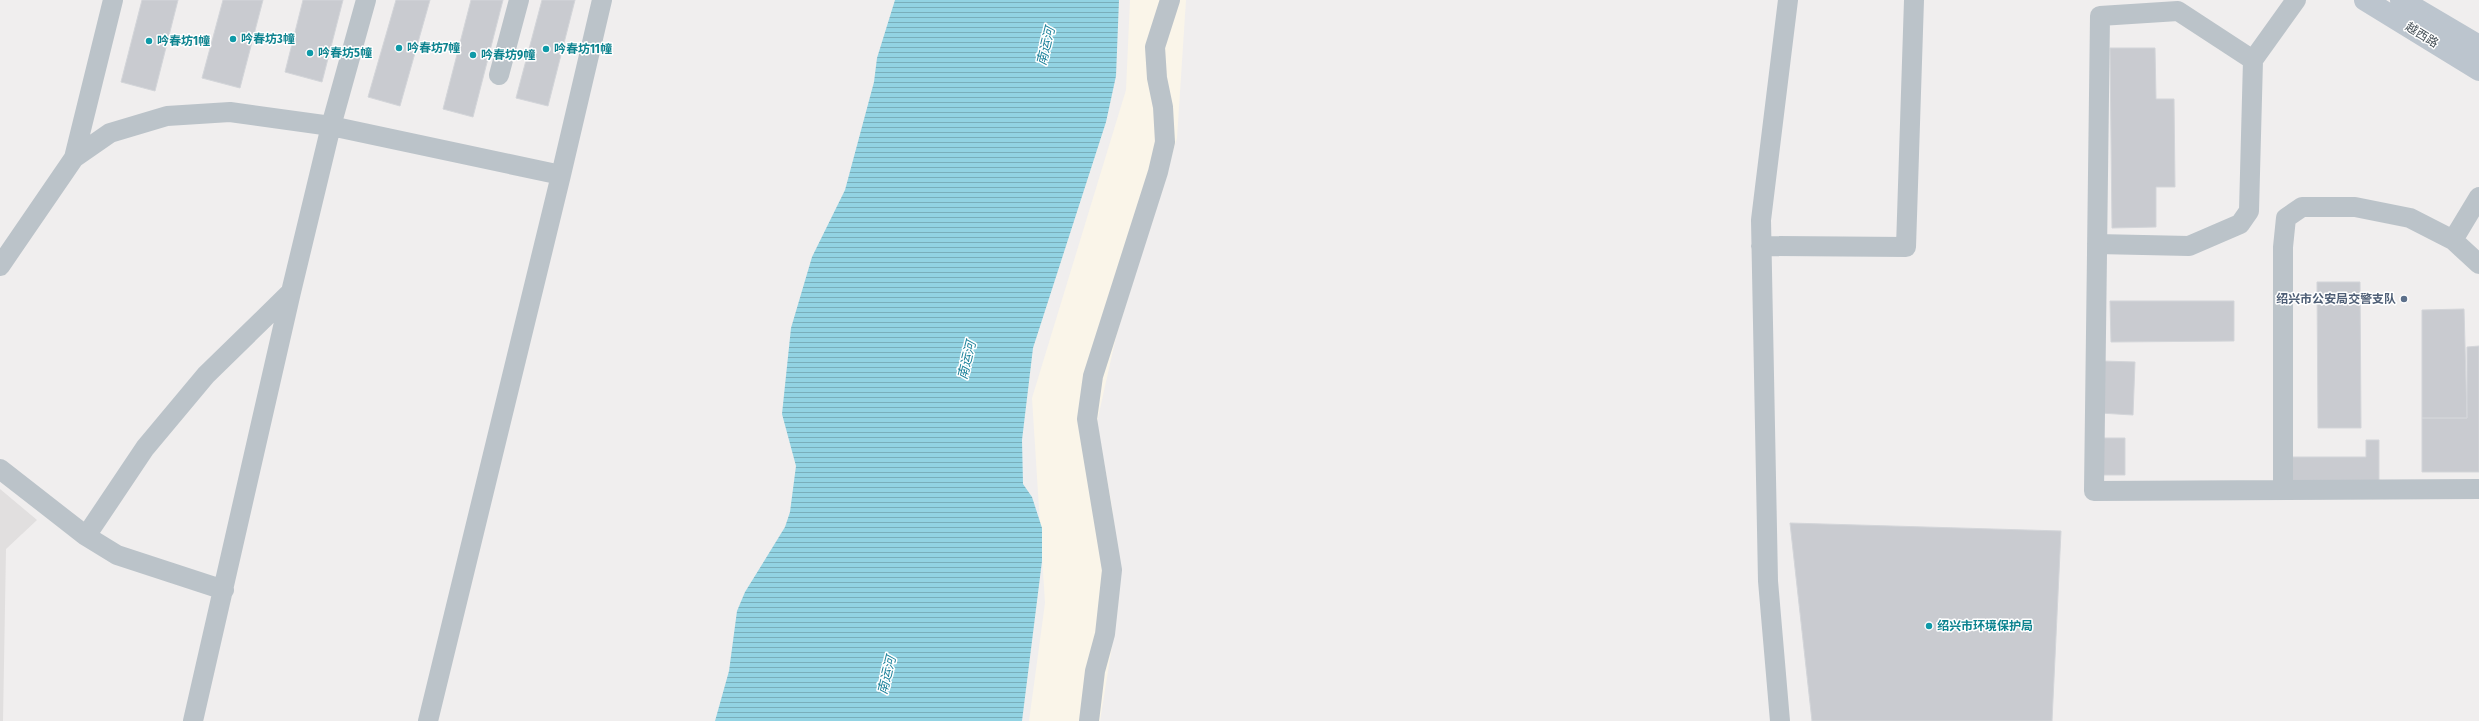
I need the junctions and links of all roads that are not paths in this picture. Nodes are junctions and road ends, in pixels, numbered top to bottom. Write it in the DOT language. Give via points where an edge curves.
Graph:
graph roads {
  1 [pos="113,0"];
  2 [pos="366,0"];
  3 [pos="519,0"];
  4 [pos="602,0"];
  5 [pos="1170,0"];
  6 [pos="1788,0"];
  7 [pos="1914,0"];
  8 [pos="2296,0"];
  9 [pos="2365,0"];
  10 [pos="2401,0"];
  11 [pos="2479,46"];
  12 [pos="2253,60"];
  13 [pos="2479,70"];
  14 [pos="499,75"];
  15 [pos="331,126"];
  16 [pos="74,158"];
  17 [pos="561,175"];
  18 [pos="2479,197"];
  19 [pos="2453,240"];
  20 [pos="2097,244"];
  21 [pos="1761,246"];
  22 [pos="2479,264"];
  23 [pos="0,266"];
  24 [pos="291,292"];
  25 [pos="0,469"];
  26 [pos="2479,489"];
  27 [pos="2283,490"];
  28 [pos="86,536"];
  29 [pos="224,590"];
  30 [pos="193,721"];
  31 [pos="428,721"];
  32 [pos="1089,721"];
  33 [pos="1780,721"];
  1 -- 16 [label="street"];
  2 -- 15 [label="street"];
  3 -- 14 [label="street"];
  4 -- 17 [label="street"];
  5 -- 32 [label="street" via="1155,47 1157,78 1164,107 1165,142 1158,172 1092,376 1087,419 1112,570 1105,634 1095,671"];
  6 -- 21 [label="street" via="1761,220"];
  7 -- 21 [label="street" via="1906,247"];
  8 -- 12 [label="street"];
  9 -- 13 [label="main road, 越西路"];
  10 -- 11 [label="main road, 越西路"];
  12 -- 20 [label="street" via="2249,211 2240,224 2188,246"];
  12 -- 20 [label="street" via="2178,11 2100,16"];
  15 -- 16 [label="street" via="230,112 167,116 110,133"];
  15 -- 17 [label="street"];
  15 -- 24 [label="street"];
  16 -- 23 [label="street"];
  17 -- 31 [label="street"];
  18 -- 19 [label="street"];
  19 -- 22 [label="street"];
  19 -- 27 [label="street" via="2410,218 2355,207 2302,207 2286,218 2282,247"];
  20 -- 27 [label="street" via="2094,491"];
  21 -- 33 [label="street" via="1768,580"];
  24 -- 28 [label="street" via="206,375 145,448"];
  24 -- 29 [label="street"];
  25 -- 28 [label="street"];
  26 -- 27 [label="street"];
  28 -- 29 [label="street" via="117,555"];
  29 -- 30 [label="street"];
}
